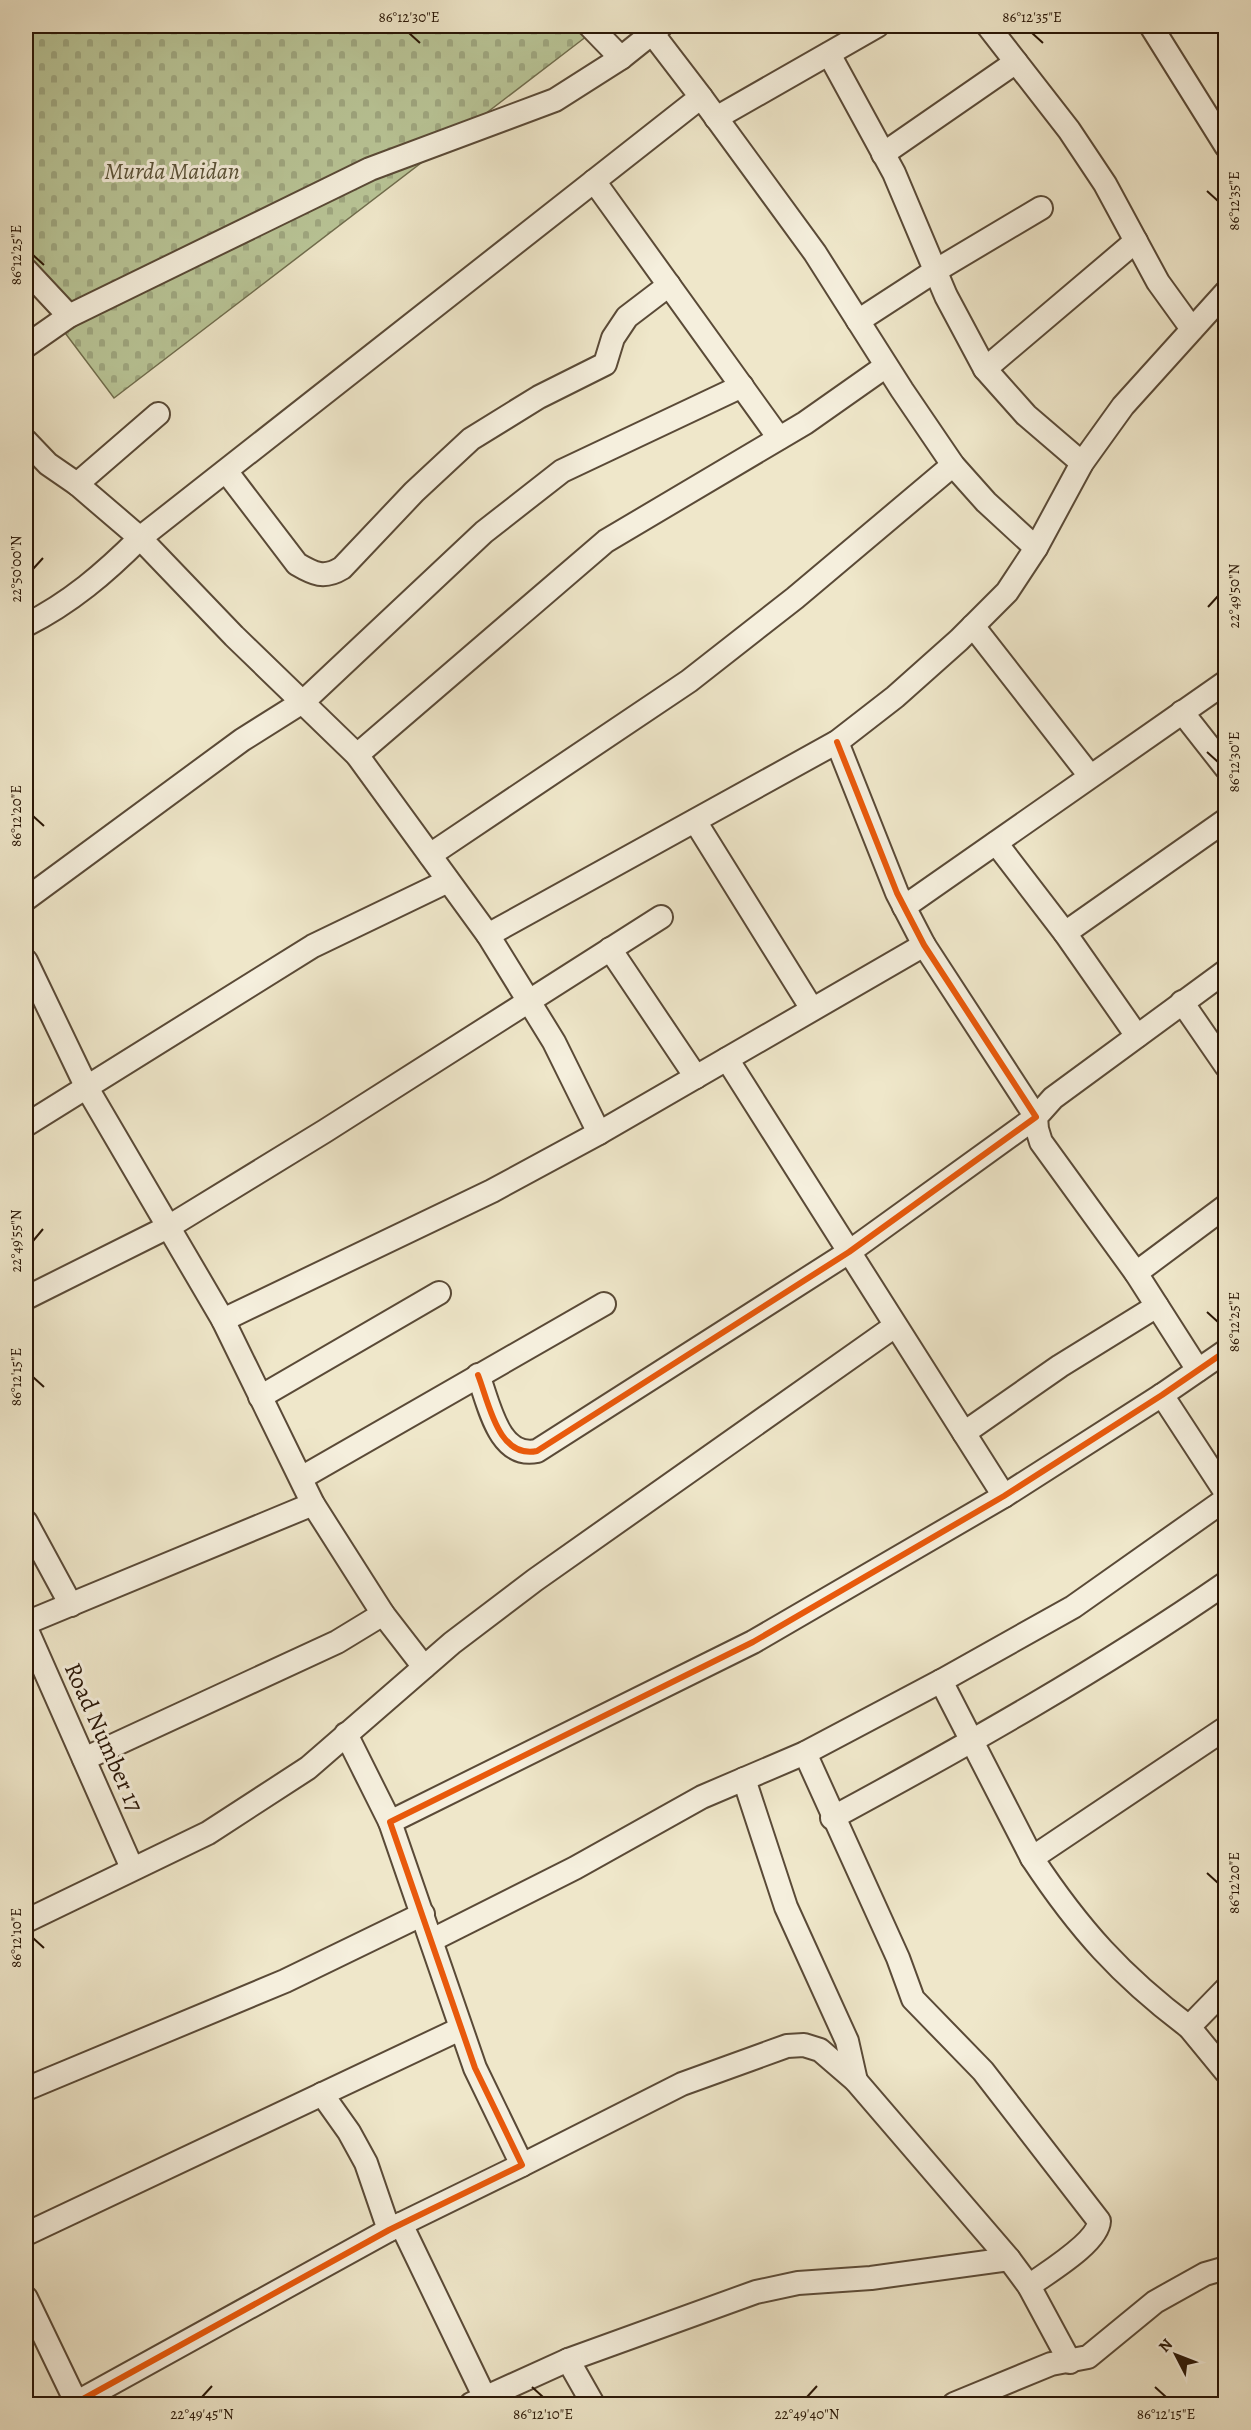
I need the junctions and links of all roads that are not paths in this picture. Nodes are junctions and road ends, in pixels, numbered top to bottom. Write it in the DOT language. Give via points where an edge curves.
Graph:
graph roads {
  1 [pos="590,26"];
  2 [pos="877,26"];
  3 [pos="988,26"];
  4 [pos="1151,26"];
  5 [pos="657,29"];
  6 [pos="829,54"];
  7 [pos="621,58"];
  8 [pos="1016,62"];
  9 [pos="701,97"];
  10 [pos="716,118"];
  11 [pos="1226,146"];
  12 [pos="883,154"];
  13 [pos="594,181"];
  14 [pos="1041,208"];
  15 [pos="1136,241"];
  16 [pos="26,270"];
  17 [pos="935,271"];
  18 [pos="669,285"];
  19 [pos="1226,292"];
  20 [pos="69,316"];
  21 [pos="858,321"];
  22 [pos="1192,329"];
  23 [pos="26,346"];
  24 [pos="886,366"];
  25 [pos="985,369"];
  26 [pos="742,386"];
  27 [pos="158,414"];
  28 [pos="779,438"];
  29 [pos="26,441"];
  30 [pos="1082,463"];
  31 [pos="953,465"];
  32 [pos="226,471"];
  33 [pos="77,484"];
  34 [pos="140,538"];
  35 [pos="1036,548"];
  36 [pos="26,625"];
  37 [pos="973,626"];
  38 [pos="1226,682"];
  39 [pos="304,701"];
  40 [pos="1182,712"];
  41 [pos="837,742"];
  42 [pos="357,754"];
  43 [pos="1226,768"];
  44 [pos="1090,777"];
  45 [pos="1226,820"];
  46 [pos="694,821"];
  47 [pos="996,843"];
  48 [pos="430,855"];
  49 [pos="448,881"];
  50 [pos="26,898"];
  51 [pos="904,907"];
  52 [pos="661,917"];
  53 [pos="1065,933"];
  54 [pos="488,935"];
  55 [pos="924,945"];
  56 [pos="610,949"];
  57 [pos="26,961"];
  58 [pos="1226,970"];
  59 [pos="530,1000"];
  60 [pos="1182,1002"];
  61 [pos="812,1009"];
  62 [pos="1137,1036"];
  63 [pos="727,1059"];
  64 [pos="1226,1066"];
  65 [pos="696,1077"];
  66 [pos="87,1088"];
  67 [pos="1036,1118"];
  68 [pos="26,1125"];
  69 [pos="599,1133"];
  70 [pos="1226,1206"];
  71 [pos="170,1226"];
  72 [pos="849,1252"];
  73 [pos="1136,1273"];
  74 [pos="440,1293"];
  75 [pos="26,1298"];
  76 [pos="604,1304"];
  77 [pos="1157,1306"];
  78 [pos="223,1320"];
  79 [pos="895,1326"];
  80 [pos="1226,1351"];
  81 [pos="1198,1370"];
  82 [pos="478,1375"];
  83 [pos="1162,1395"];
  84 [pos="260,1397"];
  85 [pos="964,1433"];
  86 [pos="301,1478"];
  87 [pos="1226,1493"];
  88 [pos="1004,1496"];
  89 [pos="1226,1499"];
  90 [pos="313,1504"];
  91 [pos="26,1522"];
  92 [pos="1226,1582"];
  93 [pos="71,1605"];
  94 [pos="383,1614"];
  95 [pos="26,1623"];
  96 [pos="26,1628"];
  97 [pos="424,1667"];
  98 [pos="941,1681"];
  99 [pos="1226,1728"];
  100 [pos="346,1734"];
  101 [pos="974,1741"];
  102 [pos="805,1753"];
  103 [pos="84,1759"];
  104 [pos="744,1779"];
  105 [pos="832,1818"];
  106 [pos="390,1822"];
  107 [pos="1032,1858"];
  108 [pos="132,1868"];
  109 [pos="423,1914"];
  110 [pos="26,1921"];
  111 [pos="432,1940"];
  112 [pos="1226,1989"];
  113 [pos="1189,2027"];
  114 [pos="460,2029"];
  115 [pos="1226,2072"];
  116 [pos="856,2081"];
  117 [pos="26,2089"];
  118 [pos="322,2094"];
  119 [pos="522,2165"];
  120 [pos="395,2227"];
  121 [pos="26,2234"];
  122 [pos="1009,2259"];
  123 [pos="1226,2268"];
  124 [pos="1029,2286"];
  125 [pos="26,2298"];
  126 [pos="568,2360"];
  127 [pos="1070,2362"];
  128 [pos="478,2401"];
  129 [pos="76,2404"];
  130 [pos="593,2404"];
  131 [pos="954,2404"];
  1 -- 7 [label="street"];
  2 -- 6 [label="street"];
  3 -- 8 [label="street"];
  4 -- 11 [label="street"];
  5 -- 7 [label="street"];
  5 -- 9 [label="street"];
  6 -- 10 [label="street"];
  6 -- 12 [label="street"];
  7 -- 20 [label="street" via="555,100 370,169"];
  8 -- 12 [label="street"];
  8 -- 15 [label="street" via="1070,130"];
  9 -- 10 [label="street"];
  9 -- 13 [label="street"];
  10 -- 21 [label="street" via="815,253"];
  12 -- 17 [label="street"];
  13 -- 18 [label="street"];
  13 -- 32 [label="street"];
  14 -- 17 [label="street"];
  15 -- 22 [label="street" via="1158,282"];
  15 -- 25 [label="street"];
  16 -- 20 [label="street"];
  17 -- 21 [label="street"];
  17 -- 25 [label="street"];
  18 -- 26 [label="street"];
  18 -- 32 [label="street" via="627,317 613,338 605,364 539,397 471,439 332,574 312,573 297,564"];
  19 -- 22 [label="street"];
  20 -- 23 [label="street"];
  21 -- 24 [label="street"];
  22 -- 30 [label="street" via="1123,406"];
  24 -- 28 [label="street"];
  24 -- 31 [label="street"];
  25 -- 30 [label="street" via="1026,415"];
  26 -- 28 [label="street"];
  26 -- 39 [label="street" via="562,471 484,532"];
  27 -- 33 [label="street"];
  28 -- 42 [label="street" via="606,541"];
  29 -- 33 [label="street" via="48,464"];
  30 -- 35 [label="street"];
  31 -- 35 [label="street"];
  31 -- 48 [label="street" via="689,681"];
  32 -- 34 [label="street"];
  33 -- 34 [label="street"];
  34 -- 36 [label="street" via="104,574"];
  34 -- 39 [label="street" via="217,619"];
  35 -- 37 [label="street" via="1007,592"];
  37 -- 41 [label="street" via="895,697"];
  37 -- 44 [label="street"];
  38 -- 40 [label="street"];
  39 -- 42 [label="street"];
  39 -- 50 [label="street" via="233,746"];
  40 -- 43 [label="street"];
  40 -- 44 [label="street"];
  41 -- 46 [label="street"];
  41 -- 51 [label="street"];
  42 -- 48 [label="street"];
  44 -- 47 [label="street"];
  45 -- 53 [label="street"];
  46 -- 54 [label="street"];
  46 -- 61 [label="street"];
  47 -- 51 [label="street"];
  47 -- 53 [label="street"];
  48 -- 49 [label="street"];
  49 -- 54 [label="street"];
  49 -- 66 [label="street" via="314,946"];
  51 -- 55 [label="street"];
  52 -- 56 [label="street"];
  53 -- 62 [label="street"];
  54 -- 59 [label="street"];
  55 -- 61 [label="street"];
  55 -- 67 [label="street"];
  56 -- 59 [label="street"];
  56 -- 65 [label="street"];
  57 -- 66 [label="street"];
  58 -- 60 [label="street"];
  59 -- 69 [label="street"];
  59 -- 71 [label="street"];
  60 -- 62 [label="street"];
  60 -- 64 [label="street"];
  61 -- 63 [label="street"];
  62 -- 67 [label="street" via="1053,1098"];
  63 -- 65 [label="street"];
  63 -- 72 [label="street"];
  65 -- 69 [label="street"];
  66 -- 68 [label="street"];
  66 -- 71 [label="street"];
  67 -- 72 [label="street"];
  67 -- 73 [label="street" via="1041,1142"];
  69 -- 78 [label="street" via="492,1191"];
  70 -- 73 [label="street"];
  71 -- 75 [label="street"];
  71 -- 78 [label="street"];
  72 -- 79 [label="street"];
  72 -- 82 [label="street" via="537,1451 525,1454 504,1439"];
  73 -- 77 [label="street"];
  74 -- 84 [label="street"];
  76 -- 82 [label="street"];
  77 -- 81 [label="street"];
  77 -- 85 [label="street" via="1060,1366"];
  78 -- 84 [label="street"];
  79 -- 85 [label="street"];
  79 -- 97 [label="street" via="535,1580"];
  80 -- 81 [label="street"];
  81 -- 83 [label="street"];
  82 -- 86 [label="street"];
  83 -- 87 [label="street"];
  83 -- 88 [label="street"];
  84 -- 86 [label="street"];
  85 -- 88 [label="street"];
  86 -- 90 [label="street"];
  88 -- 106 [label="street" via="753,1642"];
  89 -- 98 [label="street" via="1073,1607"];
  90 -- 93 [label="street"];
  90 -- 94 [label="street"];
  91 -- 93 [label="street"];
  92 -- 101 [label="street" via="1128,1648"];
  93 -- 95 [label="street"];
  94 -- 97 [label="street"];
  94 -- 103 [label="street" via="337,1642"];
  96 -- 103 [label="street, Road Number 17"];
  97 -- 100 [label="street"];
  98 -- 101 [label="street"];
  98 -- 102 [label="street"];
  99 -- 107 [label="street"];
  100 -- 106 [label="street"];
  100 -- 108 [label="street" via="308,1768 208,1833"];
  101 -- 105 [label="street"];
  101 -- 107 [label="street"];
  102 -- 104 [label="street"];
  102 -- 105 [label="street"];
  103 -- 108 [label="street, Road Number 17"];
  104 -- 111 [label="street" via="702,1797"];
  104 -- 116 [label="street" via="786,1907 847,2041"];
  105 -- 124 [label="street" via="898,1958 913,1999 983,2071 1099,2221 1095,2234 1085,2244"];
  106 -- 109 [label="street"];
  107 -- 113 [label="street" via="1063,1905 1113,1964"];
  108 -- 110 [label="street"];
  109 -- 111 [label="street"];
  109 -- 117 [label="street" via="285,1981"];
  111 -- 114 [label="street"];
  112 -- 113 [label="street"];
  113 -- 115 [label="street"];
  114 -- 118 [label="street"];
  114 -- 119 [label="street"];
  116 -- 119 [label="street" via="820,2050 804,2045 787,2046 682,2084"];
  116 -- 122 [label="street"];
  118 -- 120 [label="street" via="349,2132"];
  118 -- 121 [label="street"];
  119 -- 120 [label="street"];
  120 -- 128 [label="street"];
  120 -- 129 [label="street"];
  122 -- 124 [label="street"];
  122 -- 126 [label="street" via="766,2290"];
  123 -- 127 [label="street" via="1205,2274 1155,2302 1088,2357"];
  124 -- 127 [label="street"];
  125 -- 129 [label="street"];
  126 -- 128 [label="street"];
  126 -- 130 [label="street"];
  127 -- 131 [label="street" via="1051,2364"];
}
